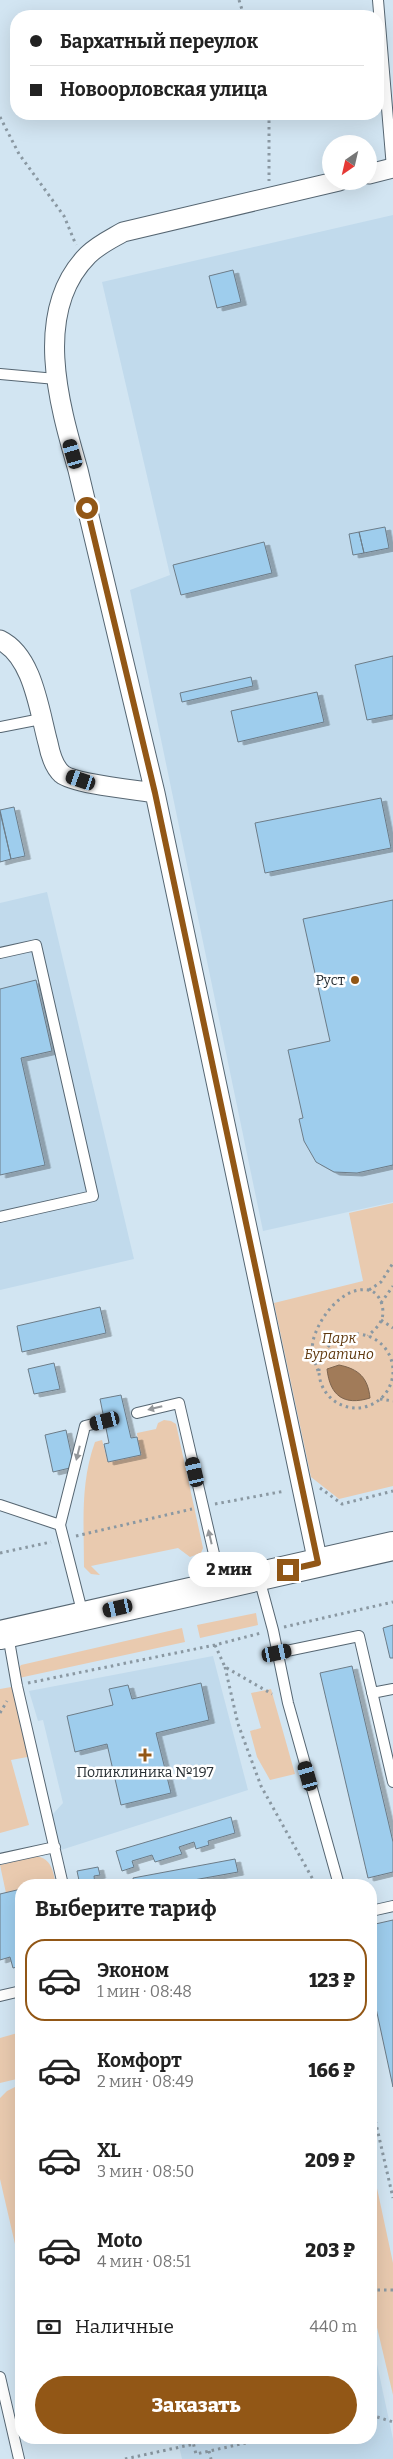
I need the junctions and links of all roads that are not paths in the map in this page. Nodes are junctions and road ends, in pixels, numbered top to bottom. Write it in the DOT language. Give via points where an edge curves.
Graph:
graph roads {
  1 [pos="384,67"];
  2 [pos="393,168"];
  3 [pos="378,172"];
  4 [pos="322,185"];
  5 [pos="0,374"];
  6 [pos="56,379"];
  7 [pos="0,640"];
  8 [pos="41,719"];
  9 [pos="0,728"];
  10 [pos="155,793"];
  11 [pos="0,953"];
  12 [pos="0,1217"];
  13 [pos="138,1413"];
  14 [pos="105,1421"];
  15 [pos="0,1505"];
  16 [pos="60,1525"];
  17 [pos="393,1546"];
  18 [pos="318,1563"];
  19 [pos="259,1578"];
  20 [pos="221,1585"];
  21 [pos="84,1616"];
  22 [pos="4,1634"];
  23 [pos="277,1653"];
  24 [pos="393,1689"];
  25 [pos="372,1693"];
  26 [pos="393,1782"];
  27 [pos="55,1847"];
  28 [pos="0,1859"];
  29 [pos="61,1879"];
  30 [pos="337,1879"];
  31 [pos="393,1906"];
  32 [pos="377,1910"];
  33 [pos="15,1992"];
  34 [pos="0,1996"];
  35 [pos="0,2377"];
  36 [pos="5,2422"];
  37 [pos="19,2459"];
  1 -- 2 [label="lane"];
  2 -- 3 [label="street"];
  4 -- 6 [label="street" via="123,232 105,242 89,254 66,287 59,308 54,354"];
  5 -- 6 [label="lane"];
  6 -- 10 [label="street" via="64,424 78,470"];
  7 -- 8 [label="street" via="12,645 27,667"];
  8 -- 9 [label="lane"];
  8 -- 10 [label="street" via="52,758 62,774"];
  10 -- 18 [label="street"];
  11 -- 12 [label="lane" via="36,945 93,1196"];
  20 -- 13 [label="lane, one-way" via="179,1402"];
  14 -- 16 [label="lane, one-way" via="85,1426"];
  15 -- 16 [label="lane"];
  16 -- 21 [label="lane"];
  17 -- 18 [label="street"];
  18 -- 19 [label="street"];
  19 -- 20 [label="street"];
  19 -- 23 [label="lane"];
  20 -- 21 [label="street"];
  21 -- 22 [label="street"];
  22 -- 27 [label="lane"];
  23 -- 25 [label="lane" via="358,1636"];
  23 -- 30 [label="lane"];
  24 -- 25 [label="lane"];
  25 -- 26 [label="lane"];
  27 -- 28 [label="lane"];
  27 -- 29 [label="lane"];
  31 -- 32 [label="lane"];
  33 -- 34 [label="lane"];
  35 -- 36 [label="lane"];
  36 -- 37 [label="lane"];
}
